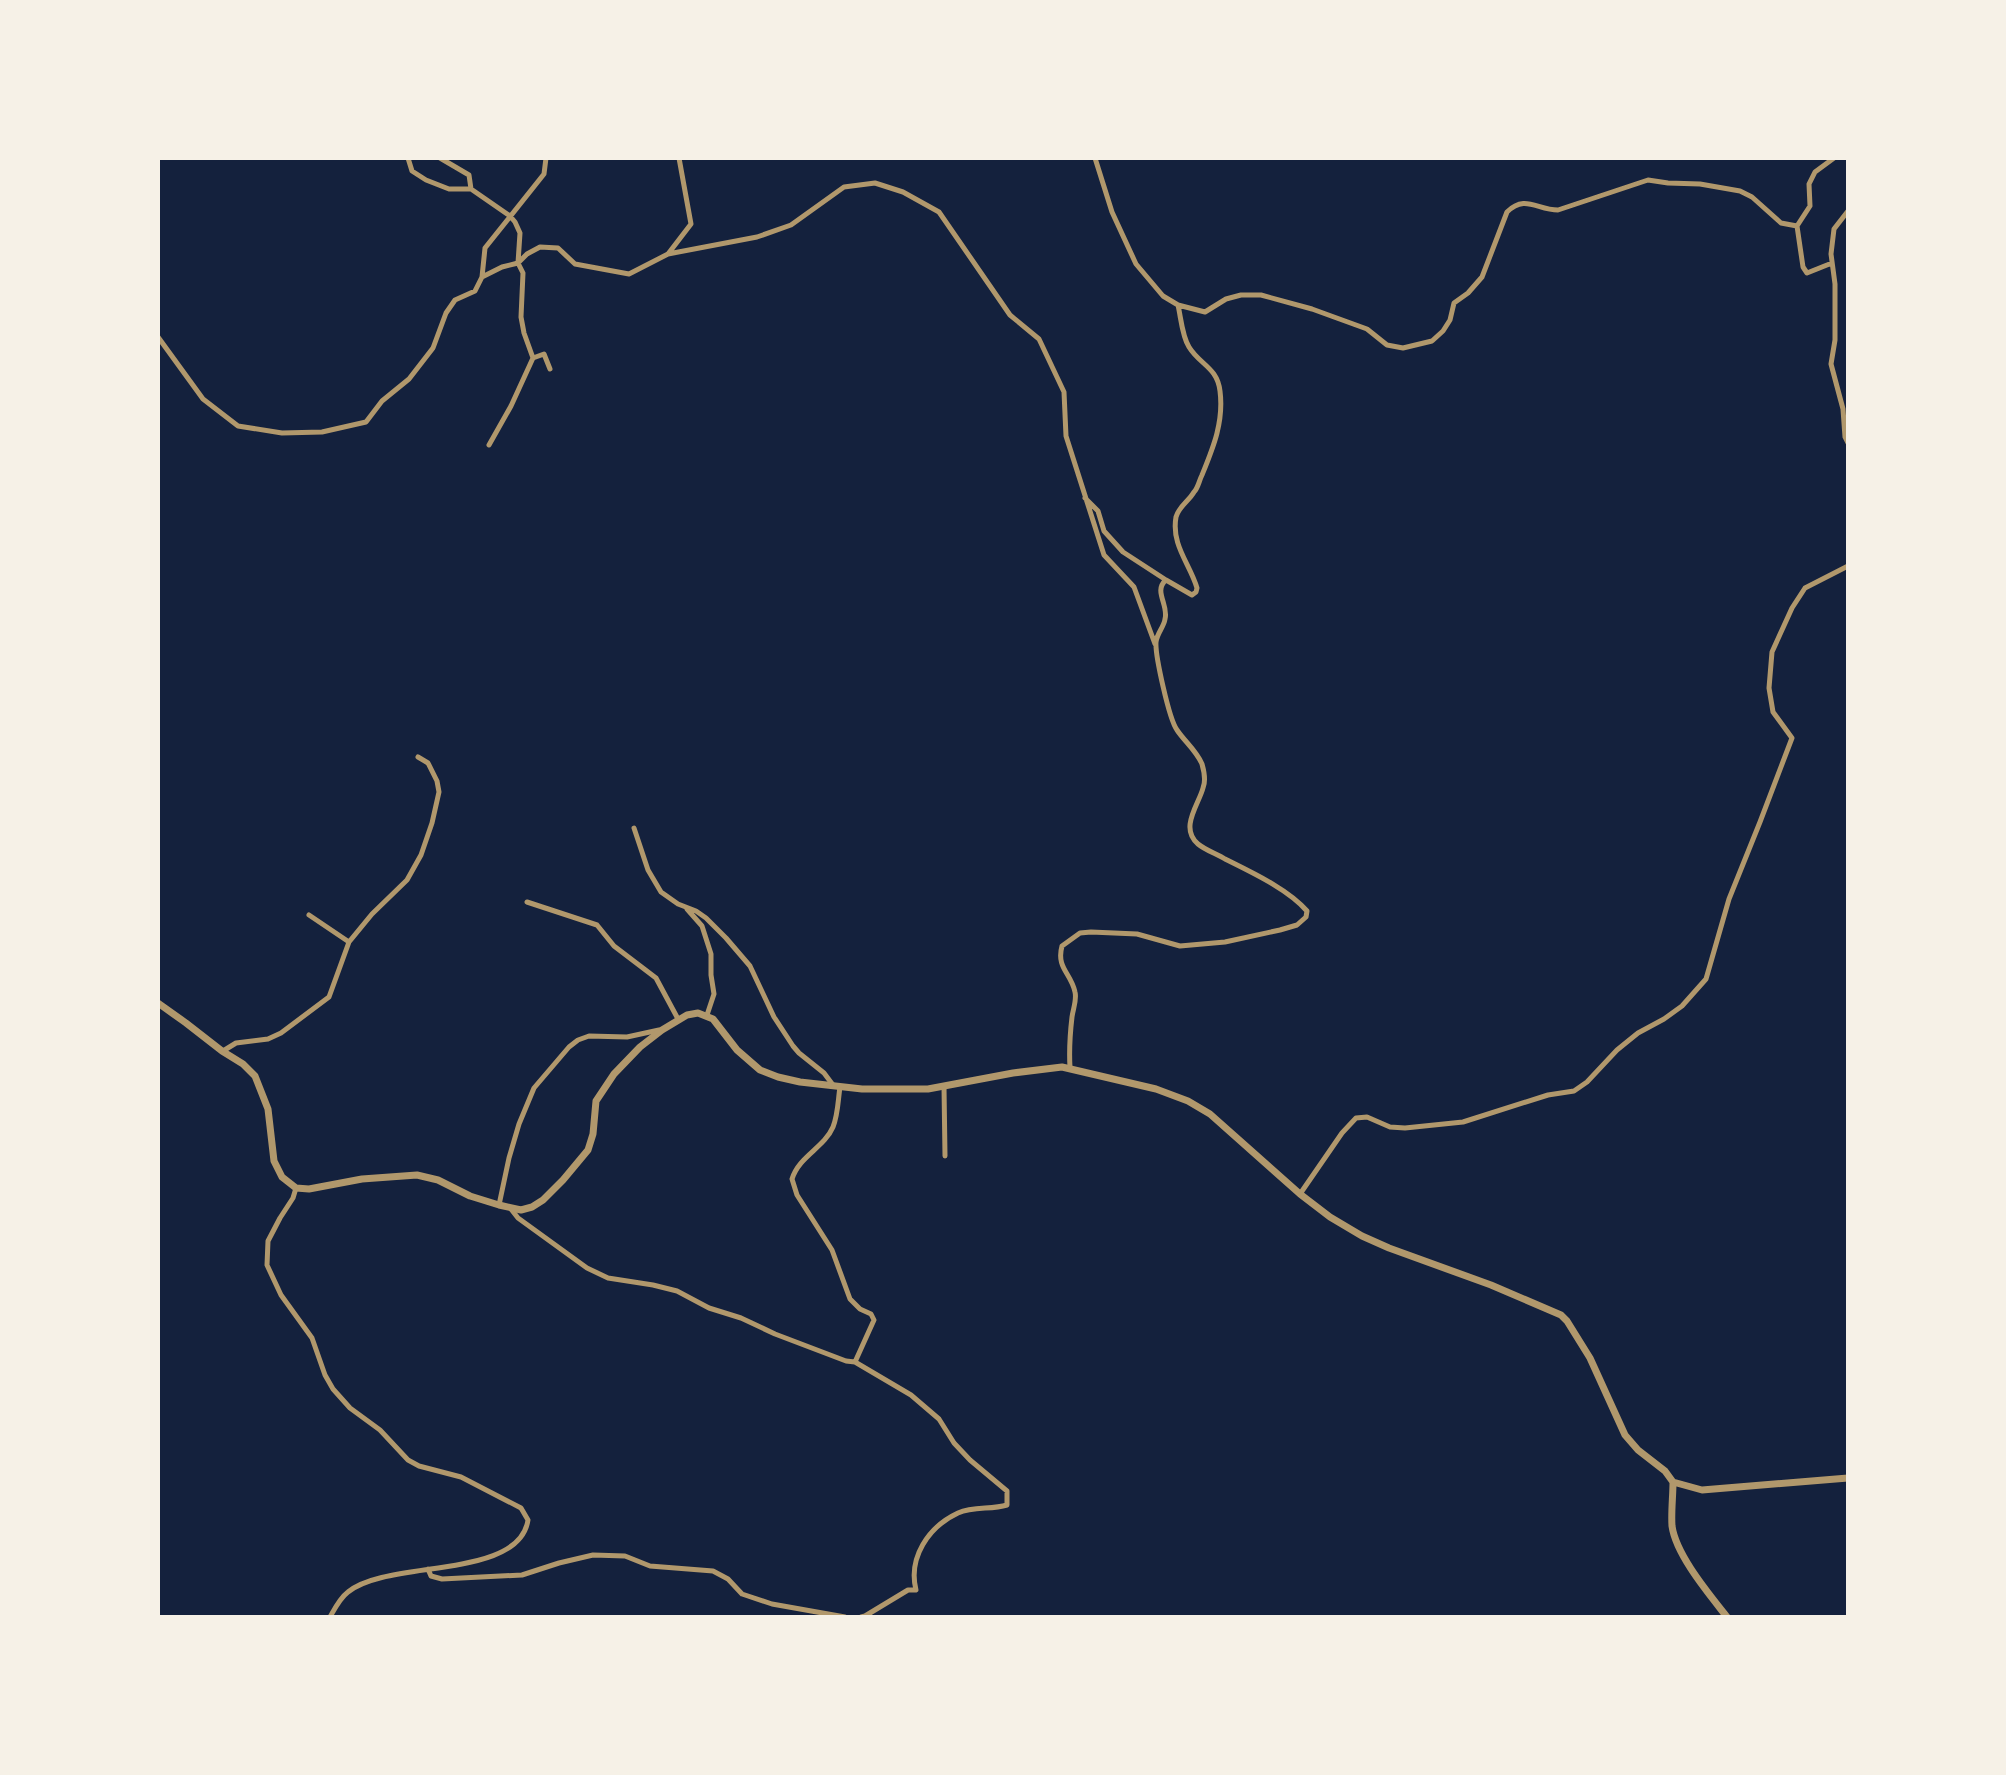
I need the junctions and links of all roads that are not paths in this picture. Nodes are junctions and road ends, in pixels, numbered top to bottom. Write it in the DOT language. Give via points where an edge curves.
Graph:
graph roads {
  1 [pos="408,158"];
  2 [pos="546,158"];
  3 [pos="679,158"];
  4 [pos="1095,158"];
  5 [pos="1834,158"];
  6 [pos="443,159"];
  7 [pos="471,189"];
  8 [pos="1848,211"];
  9 [pos="510,216"];
  10 [pos="1848,219"];
  11 [pos="1837,224"];
  12 [pos="1797,226"];
  13 [pos="668,254"];
  14 [pos="518,263"];
  15 [pos="1832,263"];
  16 [pos="482,277"];
  17 [pos="1178,305"];
  18 [pos="158,337"];
  19 [pos="533,358"];
  20 [pos="550,369"];
  21 [pos="1848,443"];
  22 [pos="489,445"];
  23 [pos="1084,497"];
  24 [pos="1848,566"];
  25 [pos="1166,580"];
  26 [pos="1156,645"];
  27 [pos="418,757"];
  28 [pos="634,828"];
  29 [pos="527,902"];
  30 [pos="685,906"];
  31 [pos="309,915"];
  32 [pos="349,942"];
  33 [pos="158,1003"];
  34 [pos="707,1015"];
  35 [pos="678,1019"];
  36 [pos="662,1030"];
  37 [pos="222,1051"];
  38 [pos="1070,1068"];
  39 [pos="836,1085"];
  40 [pos="944,1087"];
  41 [pos="945,1156"];
  42 [pos="296,1188"];
  43 [pos="1300,1194"];
  44 [pos="499,1205"];
  45 [pos="511,1209"];
  46 [pos="855,1362"];
  47 [pos="1848,1478"];
  48 [pos="1673,1482"];
  49 [pos="428,1569"];
  50 [pos="330,1617"];
  51 [pos="845,1617"];
  52 [pos="861,1617"];
  53 [pos="1727,1617"];
  1 -- 7 [label="street" via="412,171 426,180 449,189"];
  2 -- 9 [label="street" via="544,174"];
  3 -- 13 [label="street" via="691,224"];
  4 -- 17 [label="street" via="1136,264 1163,296"];
  5 -- 12 [label="street" via="1815,172 1809,184 1810,206"];
  6 -- 7 [label="street" via="469,175"];
  7 -- 9 [label="street"];
  8 -- 11 [label="street"];
  9 -- 14 [label="street" via="520,233"];
  9 -- 16 [label="street" via="485,248"];
  10 -- 11 [label="street"];
  11 -- 15 [label="street"];
  12 -- 15 [label="street" via="1807,273"];
  12 -- 17 [label="street" via="1781,223 1740,191 1700,184 1648,180 1558,210 1523,202 1507,212 1482,277 1454,303 1443,331 1432,341 1403,348 1387,345 1367,329 1261,295 1226,299 1205,312"];
  13 -- 14 [label="street" via="629,274 575,264 558,248 540,247"];
  13 -- 23 [label="street" via="791,225 844,187 875,183 939,212 1010,315 1039,339 1064,392 1066,436"];
  14 -- 16 [label="street"];
  14 -- 19 [label="street" via="523,273 522,325"];
  15 -- 21 [label="street" via="1831,364"];
  16 -- 18 [label="street" via="475,291 455,300 433,348 409,379 366,422 322,432 238,426 203,399"];
  17 -- 25 [label="street" via="1186,343 1217,378 1220,422 1195,491 1176,517 1178,546 1196,592 1192,595"];
  19 -- 20 [label="street" via="544,354"];
  19 -- 22 [label="street"];
  23 -- 25 [label="street" via="1123,552"];
  23 -- 26 [label="street" via="1104,555 1134,587"];
  24 -- 43 [label="street" via="1805,588 1772,652 1773,712 1792,738 1729,899 1706,979 1682,1006 1638,1033 1574,1091 1463,1122 1405,1128 1356,1118"];
  25 -- 26 [label="street" via="1160,587 1166,617"];
  26 -- 38 [label="street" via="1175,729 1202,764 1204,787 1191,821 1197,844 1301,904 1306,917 1280,930 1180,946 1137,934 1080,933 1062,946 1060,955 1076,996"];
  27 -- 32 [label="street" via="428,763 439,792 421,855 407,880"];
  28 -- 30 [label="street" via="657,886"];
  29 -- 35 [label="street" via="597,925 614,946 656,978"];
  30 -- 34 [label="street" via="699,919 711,954 714,994"];
  30 -- 39 [label="street" via="716,927 750,966 793,1046"];
  31 -- 32 [label="street"];
  32 -- 37 [label="street" via="329,997 281,1033"];
  33 -- 37 [label="street"];
  34 -- 35 [label="street"];
  34 -- 39 [label="street" via="760,1070 790,1081"];
  35 -- 36 [label="street"];
  36 -- 44 [label="street" via="627,1037 589,1036 569,1047 534,1088 519,1124"];
  36 -- 45 [label="street" via="627,1059 600,1094 583,1158 538,1204"];
  37 -- 42 [label="street" via="255,1076 268,1109 274,1161"];
  38 -- 40 [label="street"];
  38 -- 43 [label="street" via="1156,1089 1200,1107"];
  39 -- 40 [label="street"];
  39 -- 46 [label="street" via="830,1133 800,1162 792,1179 832,1250 850,1299 874,1320"];
  40 -- 41 [label="street"];
  42 -- 44 [label="street" via="417,1175"];
  42 -- 49 [label="street" via="268,1241 267,1265 312,1338 333,1389 408,1460 461,1477 521,1508 528,1520 527,1529 502,1552"];
  43 -- 48 [label="street" via="1375,1243 1561,1315 1590,1358 1625,1435"];
  44 -- 45 [label="street"];
  45 -- 46 [label="street" via="587,1268 608,1278 677,1291"];
  46 -- 52 [label="street" via="911,1395 939,1419 970,1460 1007,1491 1007,1505 958,1513 940,1525 916,1556 916,1590"];
  47 -- 48 [label="street" via="1702,1490"];
  48 -- 53 [label="street" via="1672,1527 1688,1563"];
  49 -- 50 [label="street" via="401,1572 349,1590"];
  49 -- 51 [label="street" via="442,1579 498,1577 593,1555 625,1556 650,1566 713,1571 742,1594"];
}
